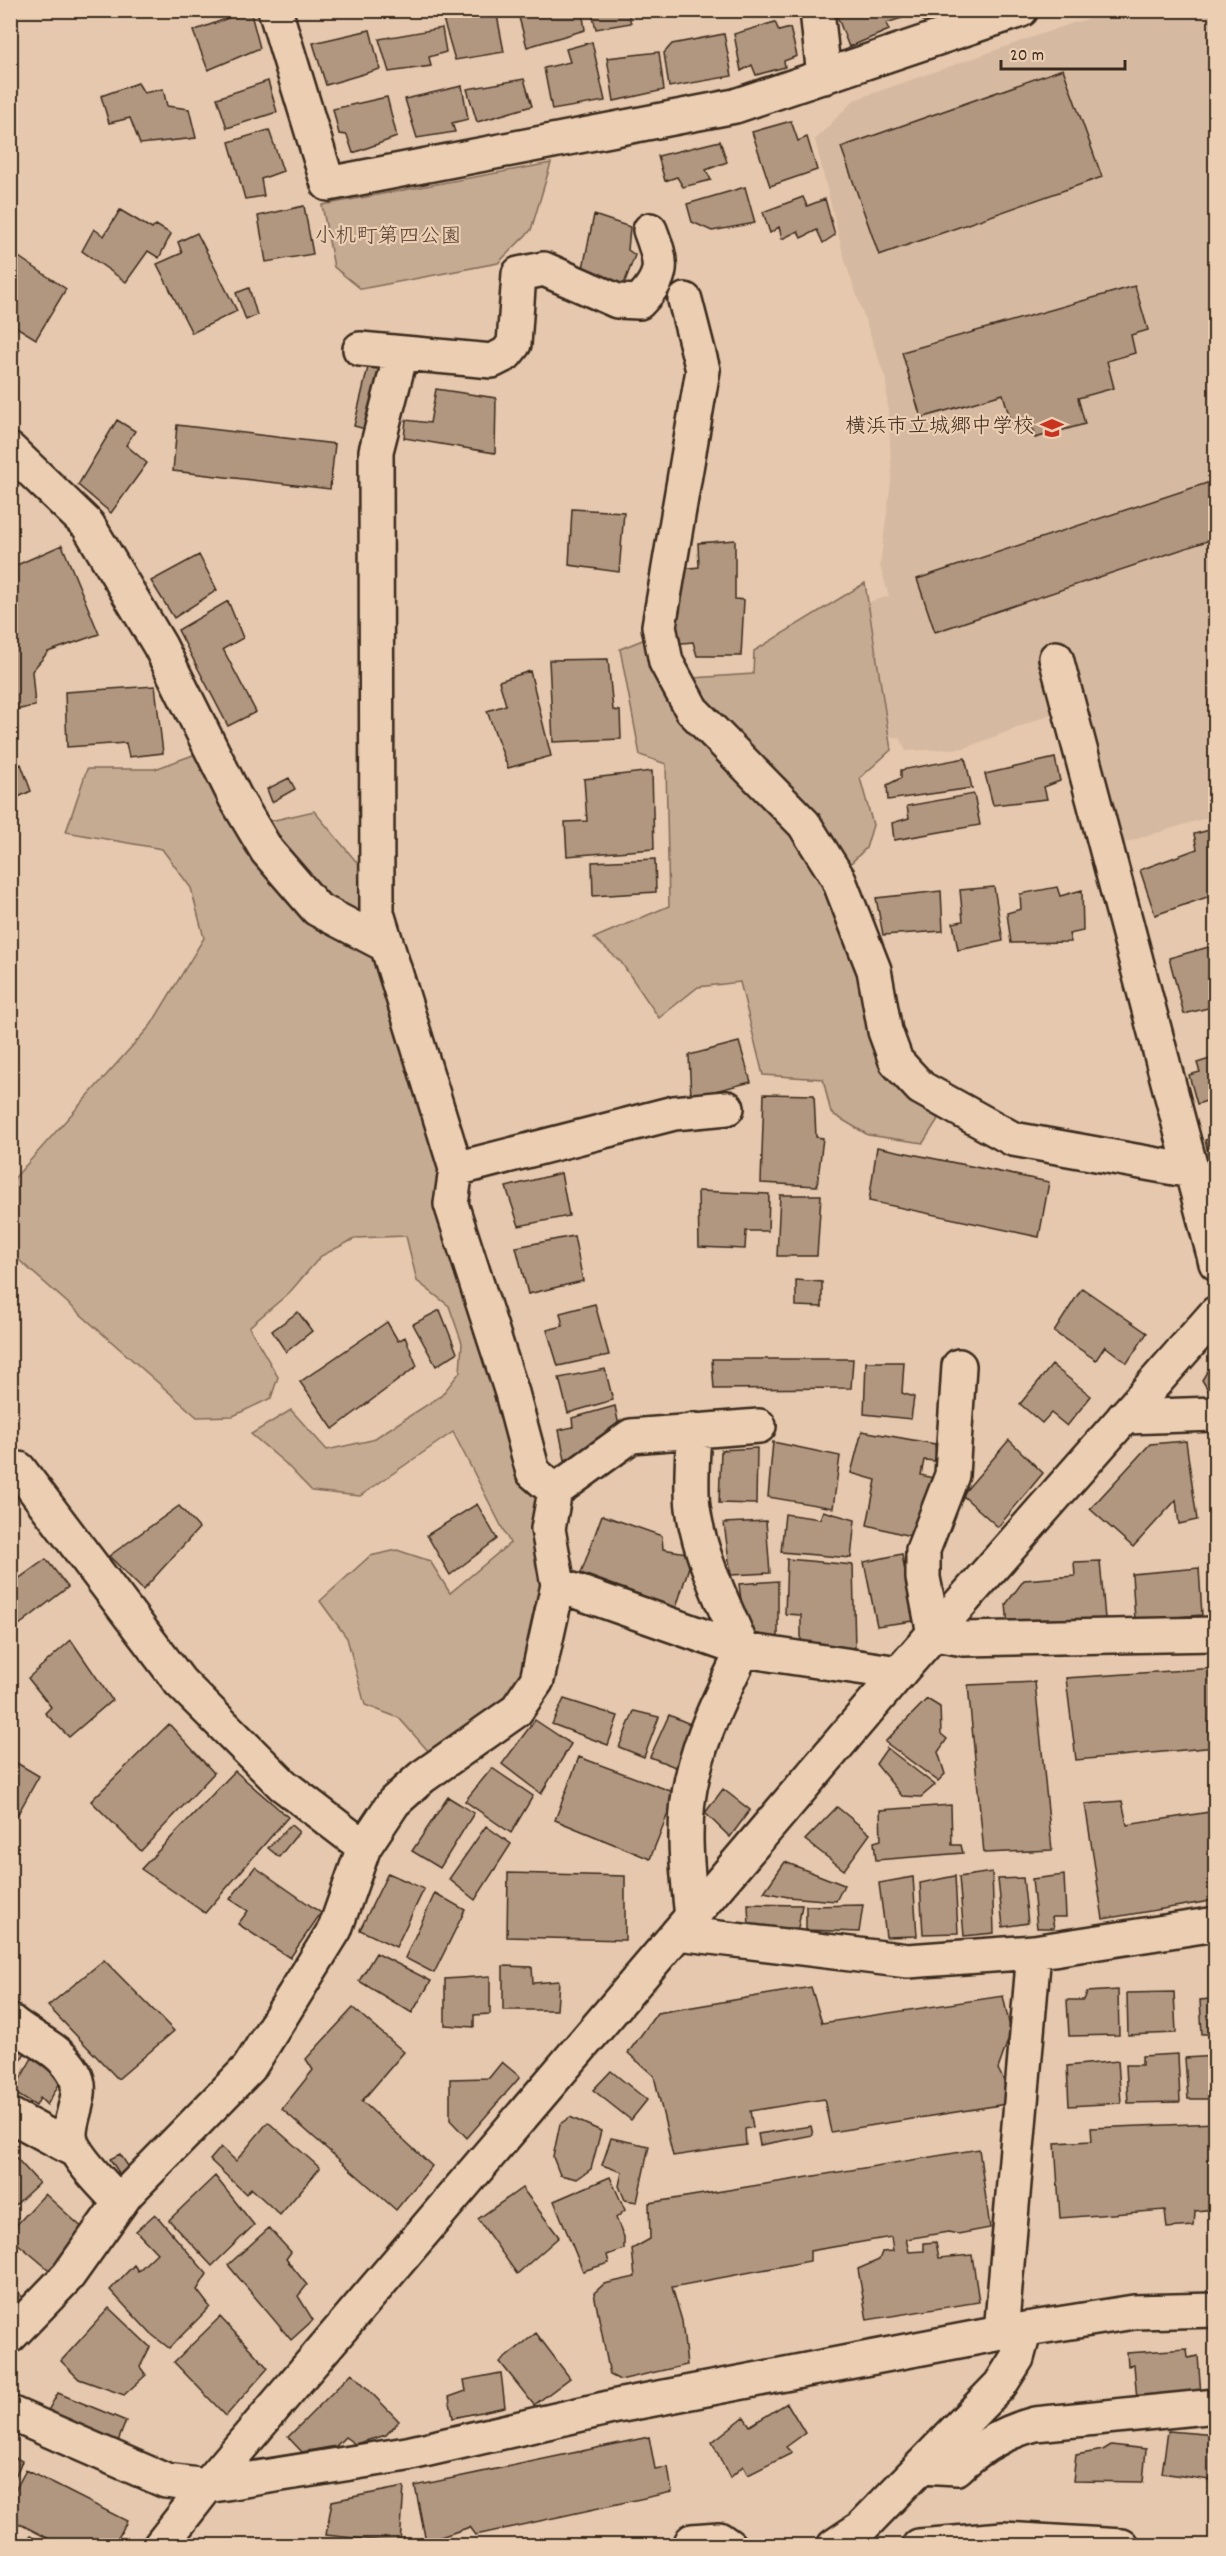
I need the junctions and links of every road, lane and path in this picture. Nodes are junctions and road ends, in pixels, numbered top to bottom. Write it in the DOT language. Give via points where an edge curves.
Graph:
graph roads {
  1 [pos="817,10"];
  2 [pos="1021,10"];
  3 [pos="277,11"];
  4 [pos="825,77"];
  5 [pos="650,230"];
  6 [pos="685,300"];
  7 [pos="360,349"];
  8 [pos="402,354"];
  9 [pos="10,450"];
  10 [pos="1056,658"];
  11 [pos="386,945"];
  12 [pos="727,1108"];
  13 [pos="456,1169"];
  14 [pos="1191,1171"];
  15 [pos="1215,1263"];
  16 [pos="1215,1313"];
  17 [pos="959,1366"];
  18 [pos="1215,1414"];
  19 [pos="1124,1418"];
  20 [pos="759,1426"];
  21 [pos="694,1430"];
  22 [pos="10,1474"];
  23 [pos="555,1491"];
  24 [pos="558,1585"];
  25 [pos="933,1634"];
  26 [pos="1215,1634"];
  27 [pos="743,1650"];
  28 [pos="899,1673"];
  29 [pos="364,1847"];
  30 [pos="1215,1924"];
  31 [pos="685,1925"];
  32 [pos="1034,1952"];
  33 [pos="10,2021"];
  34 [pos="10,2115"];
  35 [pos="76,2151"];
  36 [pos="120,2203"];
  37 [pos="1215,2310"];
  38 [pos="1013,2331"];
  39 [pos="10,2336"];
  40 [pos="1215,2406"];
  41 [pos="10,2413"];
  42 [pos="922,2466"];
  43 [pos="207,2486"];
  44 [pos="160,2546"];
  45 [pos="690,2546"];
  46 [pos="729,2546"];
  47 [pos="834,2546"];
  48 [pos="919,2546"];
  49 [pos="1122,2546"];
  1 -- 4 [label="street"];
  2 -- 4 [label="street"];
  3 -- 4 [label="street" via="328,184 735,106"];
  5 -- 8 [label="street" via="661,267 654,286 639,302 617,301 544,269 519,274 514,344 506,354 492,361"];
  6 -- 14 [label="street" via="703,370 659,626 666,662 692,710 804,824 838,878 874,970 885,1031 897,1061 921,1088 1013,1139"];
  7 -- 8 [label="street"];
  8 -- 11 [label="street" via="376,451 376,913"];
  9 -- 11 [label="street" via="88,525 160,646 235,797 267,852 317,909"];
  10 -- 14 [label="street"];
  11 -- 13 [label="street"];
  12 -- 13 [label="street" via="674,1113"];
  13 -- 23 [label="street" via="451,1204 512,1393 533,1472"];
  14 -- 15 [label="street"];
  16 -- 19 [label="street"];
  17 -- 25 [label="street" via="952,1475 923,1550 922,1578"];
  18 -- 19 [label="street"];
  19 -- 25 [label="street"];
  20 -- 21 [label="street"];
  21 -- 23 [label="street" via="631,1436"];
  21 -- 27 [label="street" via="696,1527"];
  22 -- 29 [label="street" via="19,1469 180,1682 283,1785"];
  23 -- 24 [label="street" via="548,1529"];
  24 -- 27 [label="street"];
  24 -- 29 [label="street" via="537,1680 516,1711 422,1777 394,1802"];
  25 -- 26 [label="street" via="964,1639"];
  25 -- 28 [label="street"];
  27 -- 28 [label="street"];
  27 -- 31 [label="street" via="712,1717 692,1776"];
  28 -- 31 [label="street"];
  29 -- 36 [label="street" via="335,1929 249,2068"];
  30 -- 32 [label="street"];
  31 -- 32 [label="street" via="908,1961"];
  31 -- 43 [label="street"];
  32 -- 38 [label="street"];
  33 -- 35 [label="street" via="54,2048 76,2076 79,2091 70,2138"];
  34 -- 35 [label="street"];
  35 -- 36 [label="street"];
  36 -- 39 [label="street" via="68,2276"];
  37 -- 38 [label="street" via="1134,2312"];
  38 -- 42 [label="street" via="1017,2358 1000,2385"];
  38 -- 43 [label="street" via="617,2406 407,2454"];
  40 -- 42 [label="street" via="1035,2424 1010,2430 975,2450 957,2468"];
  41 -- 43 [label="street" via="166,2481"];
  42 -- 47 [label="street" via="861,2528"];
  43 -- 44 [label="street"];
  45 -- 46 [label="street" via="692,2541 719,2539"];
  48 -- 49 [label="street" via="1003,2539"];
}
